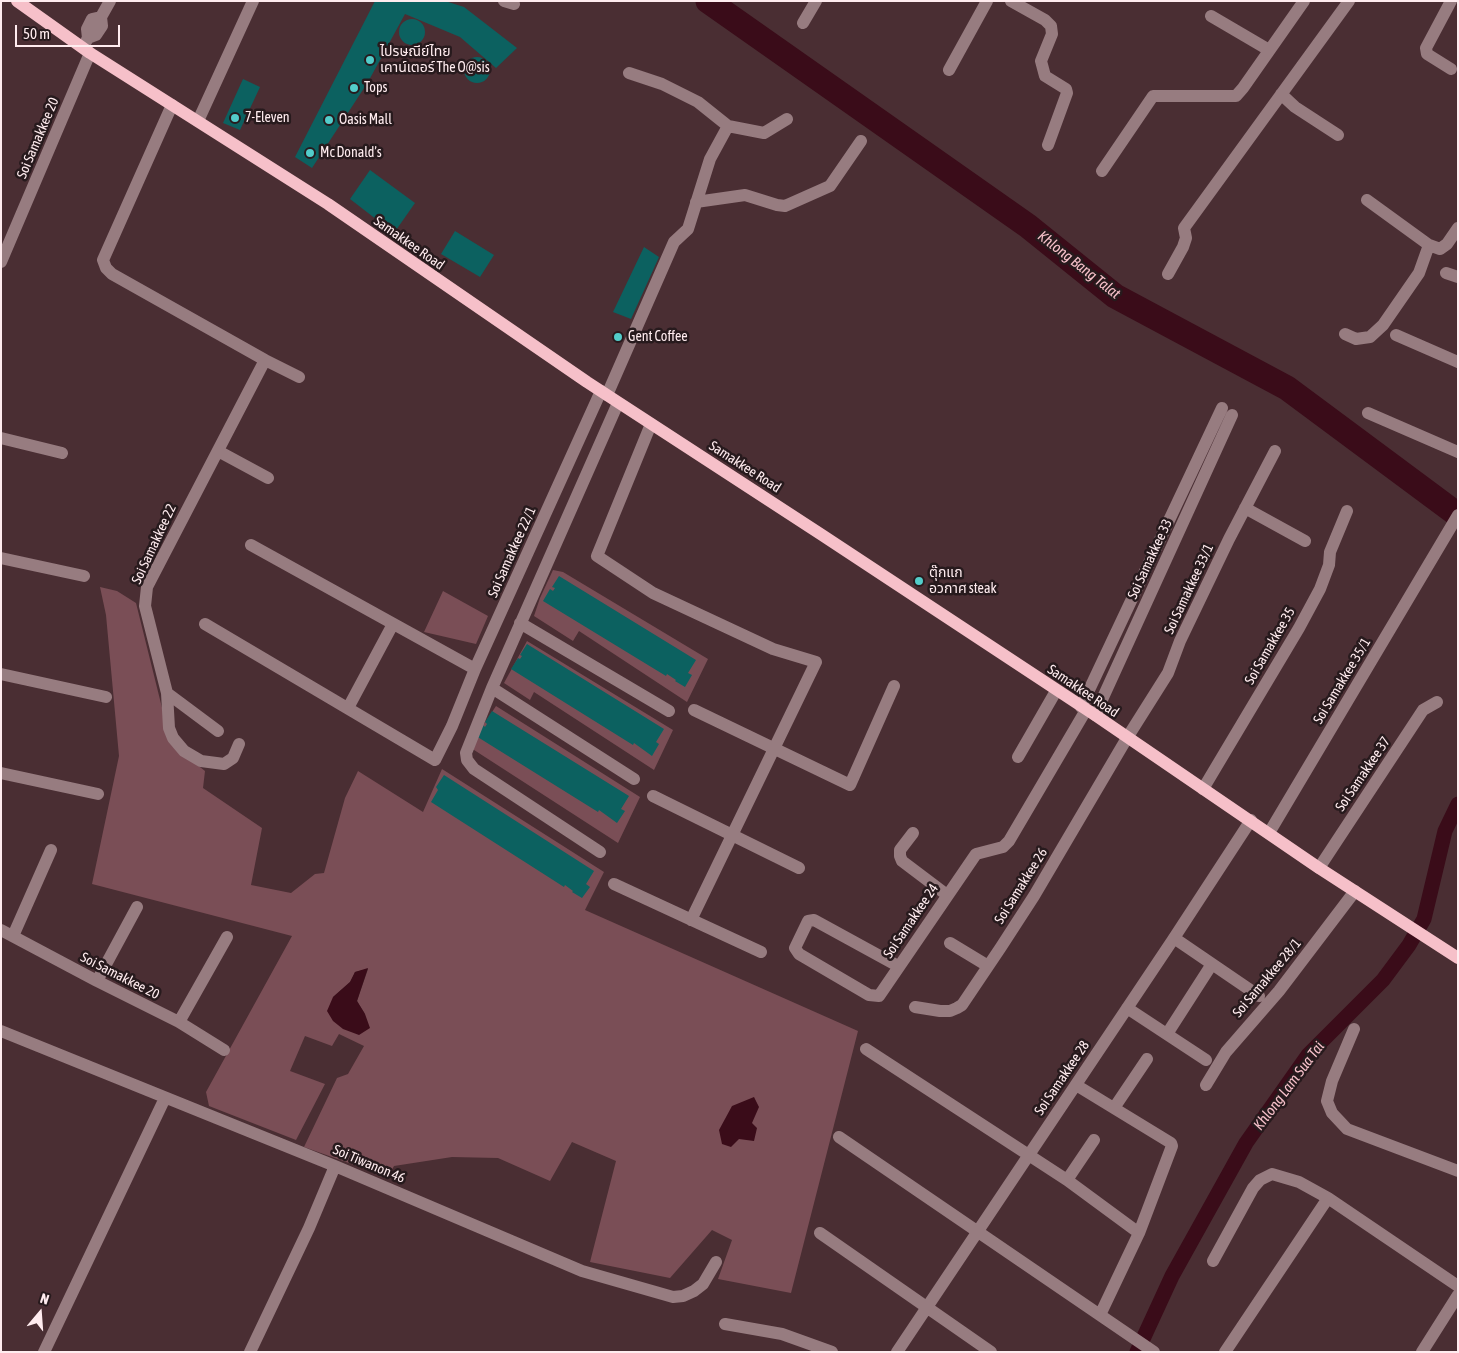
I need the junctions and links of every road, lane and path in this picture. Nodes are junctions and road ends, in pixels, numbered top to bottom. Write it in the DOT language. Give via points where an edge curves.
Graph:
graph roads {
  1 [pos="17,1"];
  2 [pos="110,1"];
  3 [pos="253,1"];
  4 [pos="816,1"];
  5 [pos="987,1"];
  6 [pos="1011,1"];
  7 [pos="1304,1"];
  8 [pos="1349,1"];
  9 [pos="1451,1"];
  10 [pos="1211,16"];
  11 [pos="803,23"];
  12 [pos="87,46"];
  13 [pos="1269,50"];
  14 [pos="1451,69"];
  15 [pos="949,70"];
  16 [pos="629,73"];
  17 [pos="1281,94"];
  18 [pos="172,105"];
  19 [pos="786,119"];
  20 [pos="198,121"];
  21 [pos="728,126"];
  22 [pos="1338,135"];
  23 [pos="861,141"];
  24 [pos="1048,145"];
  25 [pos="1102,171"];
  26 [pos="1367,200"];
  27 [pos="696,202"];
  28 [pos="1458,228"];
  29 [pos="1429,245"];
  30 [pos="1,262"];
  31 [pos="1168,274"];
  32 [pos="1345,334"];
  33 [pos="1396,335"];
  34 [pos="265,360"];
  35 [pos="1458,362"];
  36 [pos="299,377"];
  37 [pos="604,393"];
  38 [pos="618,402"];
  39 [pos="1227,412"];
  40 [pos="1368,413"];
  41 [pos="651,424"];
  42 [pos="1,438"];
  43 [pos="218,451"];
  44 [pos="1275,451"];
  45 [pos="1458,452"];
  46 [pos="62,453"];
  47 [pos="268,478"];
  48 [pos="1245,508"];
  49 [pos="1348,511"];
  50 [pos="1458,515"];
  51 [pos="1305,541"];
  52 [pos="251,545"];
  53 [pos="1,558"];
  54 [pos="84,576"];
  55 [pos="520,623"];
  56 [pos="205,624"];
  57 [pos="393,624"];
  58 [pos="475,669"];
  59 [pos="1,674"];
  60 [pos="894,686"];
  61 [pos="492,688"];
  62 [pos="1056,690"];
  63 [pos="167,693"];
  64 [pos="106,697"];
  65 [pos="1437,702"];
  66 [pos="348,708"];
  67 [pos="694,710"];
  68 [pos="669,711"];
  69 [pos="1087,711"];
  70 [pos="218,731"];
  71 [pos="1127,738"];
  72 [pos="239,744"];
  73 [pos="774,749"];
  74 [pos="1018,757"];
  75 [pos="1,773"];
  76 [pos="634,780"];
  77 [pos="1203,788"];
  78 [pos="98,794"];
  79 [pos="653,796"];
  80 [pos="1251,820"];
  81 [pos="913,832"];
  82 [pos="1269,833"];
  83 [pos="732,835"];
  84 [pos="52,850"];
  85 [pos="600,852"];
  86 [pos="799,868"];
  87 [pos="1319,868"];
  88 [pos="614,884"];
  89 [pos="1355,891"];
  90 [pos="947,895"];
  91 [pos="137,907"];
  92 [pos="691,920"];
  93 [pos="1,930"];
  94 [pos="13,936"];
  95 [pos="227,937"];
  96 [pos="1174,938"];
  97 [pos="950,943"];
  98 [pos="760,952"];
  99 [pos="1458,958"];
  100 [pos="1212,964"];
  101 [pos="898,966"];
  102 [pos="988,966"];
  103 [pos="97,981"];
  104 [pos="1259,996"];
  105 [pos="915,1007"];
  106 [pos="1127,1008"];
  107 [pos="179,1022"];
  108 [pos="1354,1029"];
  109 [pos="1,1031"];
  110 [pos="1167,1034"];
  111 [pos="866,1049"];
  112 [pos="224,1050"];
  113 [pos="1147,1059"];
  114 [pos="1206,1060"];
  115 [pos="1076,1085"];
  116 [pos="1206,1086"];
  117 [pos="165,1098"];
  118 [pos="1114,1108"];
  119 [pos="839,1136"];
  120 [pos="1094,1140"];
  121 [pos="1030,1155"];
  122 [pos="335,1166"];
  123 [pos="1458,1172"];
  124 [pos="1067,1180"];
  125 [pos="1328,1198"];
  126 [pos="820,1232"];
  127 [pos="978,1232"];
  128 [pos="1139,1233"];
  129 [pos="1213,1261"];
  130 [pos="716,1262"];
  131 [pos="1456,1280"];
  132 [pos="1458,1296"];
  133 [pos="927,1308"];
  134 [pos="1100,1315"];
  135 [pos="725,1324"];
  136 [pos="1151,1349"];
  137 [pos="44,1352"];
  138 [pos="250,1352"];
  139 [pos="832,1352"];
  140 [pos="897,1352"];
  141 [pos="991,1352"];
  142 [pos="1225,1352"];
  143 [pos="1422,1352"];
  1 -- 12 [label="main road, Samakkee Road"];
  2 -- 12 [label="street, Soi Samakkee 20" via="101,17 102,26"];
  3 -- 20 [label="street"];
  4 -- 11 [label="street"];
  5 -- 15 [label="street"];
  6 -- 24 [label="street" via="1051,26 1052,34 1041,61 1045,76 1066,89 1067,93"];
  7 -- 13 [label="street"];
  8 -- 17 [label="street"];
  9 -- 14 [label="street" via="1426,48 1427,54"];
  10 -- 13 [label="street"];
  12 -- 18 [label="main road, Samakkee Road"];
  12 -- 30 [label="street, Soi Samakkee 20"];
  13 -- 25 [label="street" via="1236,96 1153,96"];
  16 -- 21 [label="street" via="691,98"];
  17 -- 22 [label="street"];
  17 -- 31 [label="street" via="1184,228 1184,247"];
  18 -- 20 [label="main road, Samakkee Road"];
  18 -- 34 [label="street" via="103,260 112,274"];
  19 -- 21 [label="street" via="764,133"];
  20 -- 37 [label="main road, Samakkee Road" via="328,204"];
  21 -- 27 [label="street, Soi Samakkee 22/1" via="710,159"];
  23 -- 27 [label="street" via="830,186 785,206 745,195"];
  26 -- 29 [label="street"];
  27 -- 37 [label="street, Soi Samakkee 22/1" via="688,229 674,242"];
  28 -- 29 [label="street" via="1440,249"];
  29 -- 32 [label="street" via="1419,273 1383,325 1370,337 1356,338"];
  33 -- 35 [label="street"];
  34 -- 36 [label="street"];
  34 -- 43 [label="street, Soi Samakkee 22"];
  37 -- 38 [label="main road, Samakkee Road"];
  37 -- 58 [label="street, Soi Samakkee 22/1"];
  38 -- 41 [label="main road, Samakkee Road"];
  38 -- 55 [label="street"];
  39 -- 69 [label="street, Soi Samakkee 24"];
  40 -- 45 [label="street"];
  41 -- 62 [label="main road, Samakkee Road"];
  41 -- 73 [label="street" via="597,556 653,592 773,649 816,662"];
  42 -- 46 [label="street"];
  43 -- 47 [label="street"];
  43 -- 63 [label="street, Soi Samakkee 22" via="147,587 145,606"];
  44 -- 48 [label="street, Soi Samakkee 33/1"];
  48 -- 51 [label="street"];
  48 -- 71 [label="street, Soi Samakkee 33/1" via="1180,641 1168,673"];
  49 -- 77 [label="street, Soi Samakkee 35" via="1330,552 1320,589"];
  50 -- 82 [label="street, Soi Samakkee 35/1"];
  52 -- 57 [label="street"];
  53 -- 54 [label="street"];
  55 -- 61 [label="street"];
  55 -- 68 [label="street"];
  56 -- 66 [label="street"];
  57 -- 58 [label="street"];
  57 -- 66 [label="street"];
  58 -- 66 [label="street, Soi Samakkee 22/1" via="435,760"];
  59 -- 64 [label="street"];
  60 -- 73 [label="street" via="850,785"];
  61 -- 76 [label="street"];
  61 -- 85 [label="street" via="468,747 467,760 474,769"];
  62 -- 69 [label="main road, Samakkee Road"];
  62 -- 74 [label="street"];
  63 -- 70 [label="street"];
  63 -- 72 [label="street, Soi Samakkee 22" via="169,728 184,751 201,762 224,764 233,758"];
  65 -- 87 [label="street, Soi Samakkee 37" via="1423,710"];
  67 -- 73 [label="street"];
  69 -- 71 [label="main road, Samakkee Road"];
  69 -- 90 [label="street, Soi Samakkee 24" via="1009,841 1003,847 976,854"];
  71 -- 77 [label="main road, Samakkee Road"];
  71 -- 102 [label="street, Soi Samakkee 26" via="1034,896"];
  73 -- 83 [label="street"];
  75 -- 78 [label="street"];
  77 -- 80 [label="main road, Samakkee Road"];
  79 -- 83 [label="street"];
  80 -- 82 [label="main road, Samakkee Road"];
  80 -- 96 [label="street, Soi Samakkee 28"];
  81 -- 90 [label="street" via="900,850 902,861"];
  82 -- 87 [label="main road, Samakkee Road"];
  83 -- 86 [label="street"];
  83 -- 92 [label="street"];
  84 -- 94 [label="street"];
  87 -- 89 [label="main road, Samakkee Road"];
  88 -- 92 [label="street"];
  89 -- 99 [label="main road, Samakkee Road"];
  89 -- 116 [label="street, Soi Samakkee 28/1" via="1279,990 1226,1052"];
  90 -- 101 [label="street, Soi Samakkee 24"];
  91 -- 103 [label="street"];
  92 -- 98 [label="street"];
  93 -- 94 [label="street, Soi Samakkee 20"];
  94 -- 103 [label="street, Soi Samakkee 20"];
  95 -- 107 [label="street"];
  96 -- 100 [label="street"];
  96 -- 106 [label="street, Soi Samakkee 28"];
  97 -- 102 [label="street"];
  100 -- 104 [label="street"];
  100 -- 110 [label="street"];
  101 -- 101 [label="street, Soi Samakkee 24" via="879,996 874,996 798,954 795,948 808,921 814,920"];
  102 -- 105 [label="street, Soi Samakkee 26" via="958,1008 940,1011"];
  103 -- 107 [label="street, Soi Samakkee 20"];
  106 -- 110 [label="street"];
  106 -- 115 [label="street, Soi Samakkee 28"];
  107 -- 112 [label="street, Soi Samakkee 20"];
  108 -- 123 [label="street" via="1332,1080 1328,1101 1332,1113 1347,1129"];
  109 -- 117 [label="street, Soi Tiwanon 46"];
  110 -- 114 [label="street"];
  111 -- 121 [label="street"];
  113 -- 118 [label="street"];
  115 -- 118 [label="street"];
  115 -- 121 [label="street, Soi Samakkee 28"];
  117 -- 122 [label="street, Soi Tiwanon 46"];
  117 -- 137 [label="street"];
  118 -- 128 [label="street" via="1172,1146"];
  119 -- 127 [label="street"];
  120 -- 124 [label="street"];
  121 -- 124 [label="street"];
  121 -- 127 [label="street, Soi Samakkee 28"];
  122 -- 130 [label="street, Soi Tiwanon 46" via="564,1264 672,1297 694,1292 703,1284"];
  122 -- 138 [label="street"];
  124 -- 128 [label="street"];
  125 -- 129 [label="street" via="1300,1182 1272,1174 1260,1180"];
  125 -- 131 [label="street"];
  125 -- 142 [label="street"];
  126 -- 133 [label="street"];
  127 -- 133 [label="street, Soi Samakkee 28"];
  127 -- 134 [label="street"];
  128 -- 134 [label="street"];
  132 -- 143 [label="street"];
  133 -- 140 [label="street, Soi Samakkee 28"];
  133 -- 141 [label="street"];
  134 -- 136 [label="street"];
  135 -- 139 [label="street" via="782,1334"];
}
